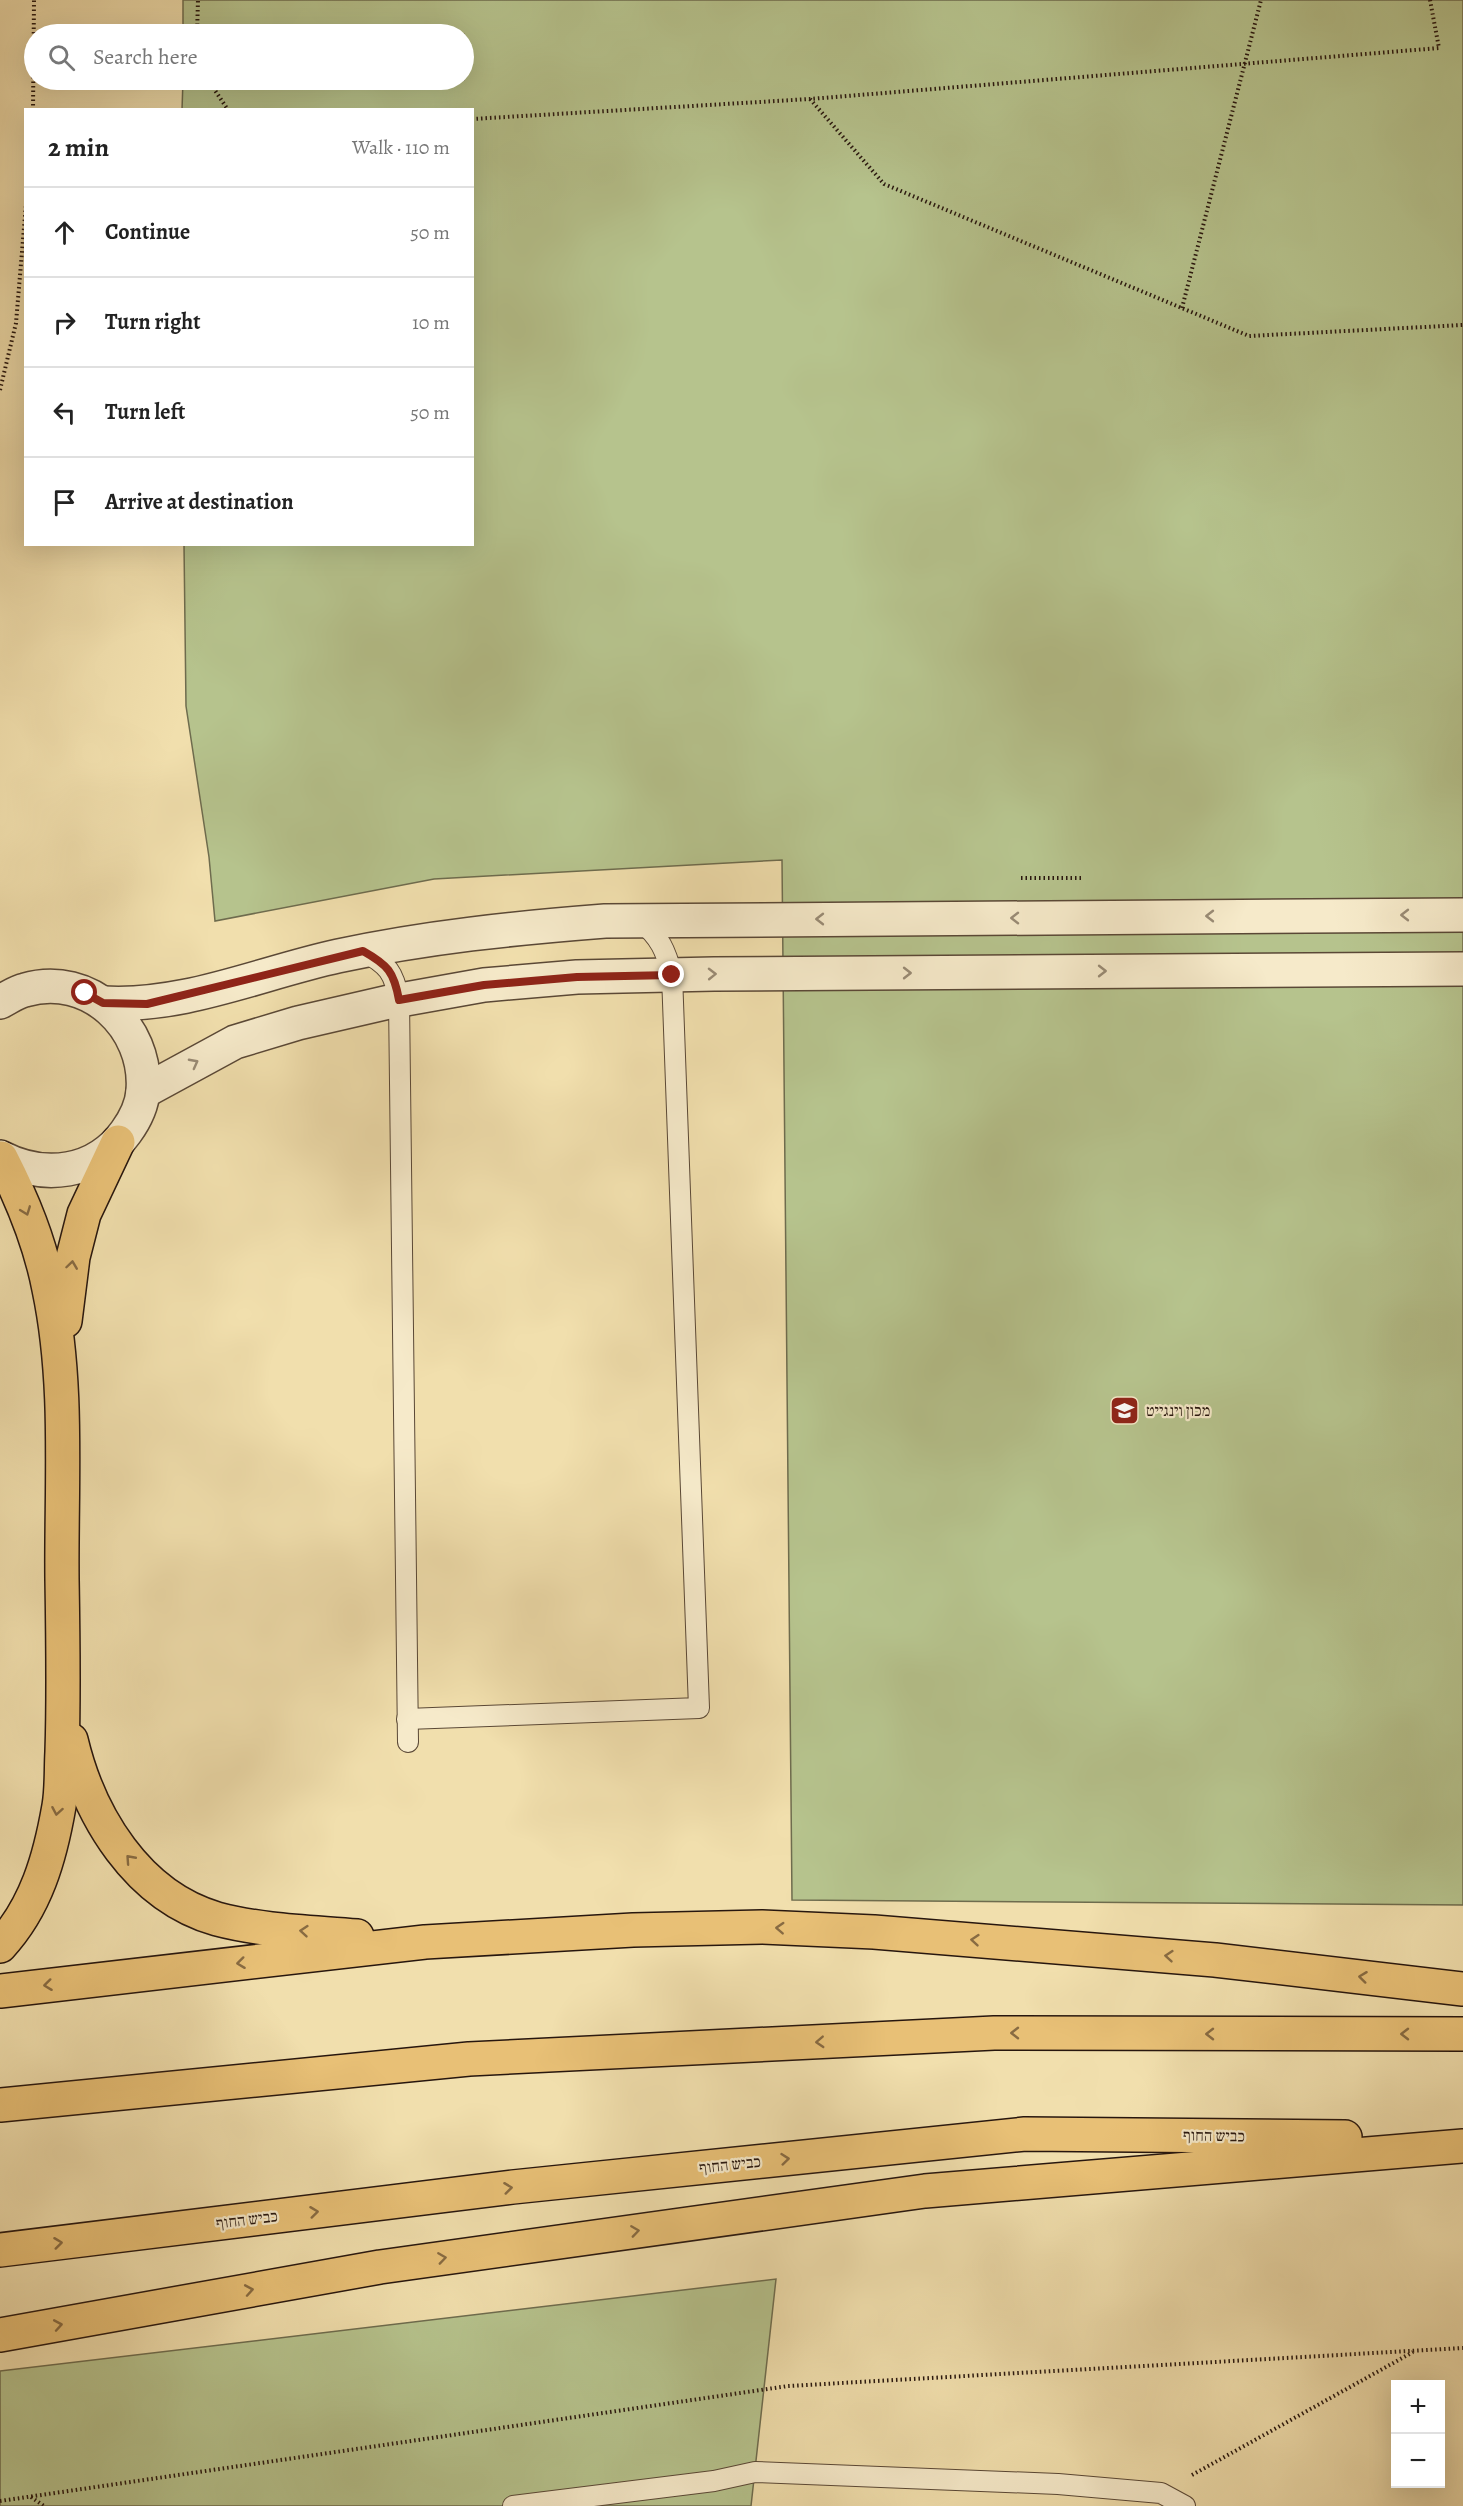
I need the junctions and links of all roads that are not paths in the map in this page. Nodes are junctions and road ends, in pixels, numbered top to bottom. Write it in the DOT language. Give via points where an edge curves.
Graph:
graph roads {
  1 [pos="1463,915"];
  2 [pos="640,921"];
  3 [pos="363,951"];
  4 [pos="1463,969"];
  5 [pos="672,975"];
  6 [pos="399,1000"];
  7 [pos="0,1002"];
  8 [pos="103,1003"];
  9 [pos="143,1092"];
  10 [pos="118,1142"];
  11 [pos="0,1157"];
  12 [pos="60,1365"];
  13 [pos="64,1711"];
  14 [pos="407,1719"];
  15 [pos="408,1743"];
  16 [pos="425,1942"];
  17 [pos="0,1946"];
  18 [pos="1463,1989"];
  19 [pos="0,1991"];
  20 [pos="1463,2034"];
  21 [pos="0,2104"];
  22 [pos="1463,2138"];
  23 [pos="1463,2146"];
  24 [pos="0,2250"];
  25 [pos="0,2335"];
  26 [pos="513,2506"];
  27 [pos="1185,2506"];
  1 -- 2 [label="street, one-way"];
  2 -- 3 [label="street" via="480,932"];
  2 -- 5 [label="lane" via="656,934"];
  3 -- 6 [label="lane" via="382,962 395,977"];
  3 -- 8 [label="street" via="177,999 147,1004"];
  5 -- 4 [label="street, one-way"];
  5 -- 6 [label="street" via="577,977 484,985"];
  5 -- 14 [label="lane" via="699,1708"];
  9 -- 6 [label="street, one-way" via="235,1042 297,1023"];
  6 -- 14 [label="lane"];
  7 -- 8 [label="street" via="24,990 55,986 85,993"];
  8 -- 9 [label="street" via="131,1032 142,1062"];
  9 -- 10 [label="street" via="133,1121"];
  10 -- 11 [label="street" via="90,1164 60,1172 29,1170"];
  12 -- 10 [label="highway, one-way" via="73,1257 84,1214"];
  11 -- 12 [label="highway, one-way" via="22,1199 40,1247"];
  12 -- 13 [label="highway"];
  16 -- 13 [label="highway, one-way" via="264,1928 216,1918 150,1883 113,1841 92,1803 76,1762"];
  13 -- 17 [label="highway, one-way" via="59,1804 49,1851 38,1890 15,1930"];
  14 -- 15 [label="lane"];
  18 -- 16 [label="highway, one-way" via="1215,1960 762,1926"];
  16 -- 19 [label="highway, one-way"];
  20 -- 21 [label="highway, one-way" via="994,2033 469,2059"];
  24 -- 22 [label="highway, כביש החוף, one-way" via="513,2187 1025,2134"];
  25 -- 23 [label="highway, one-way" via="380,2267 925,2191"];
  26 -- 27 [label="lane" via="714,2481 755,2472 1058,2484 1161,2493"];
}
